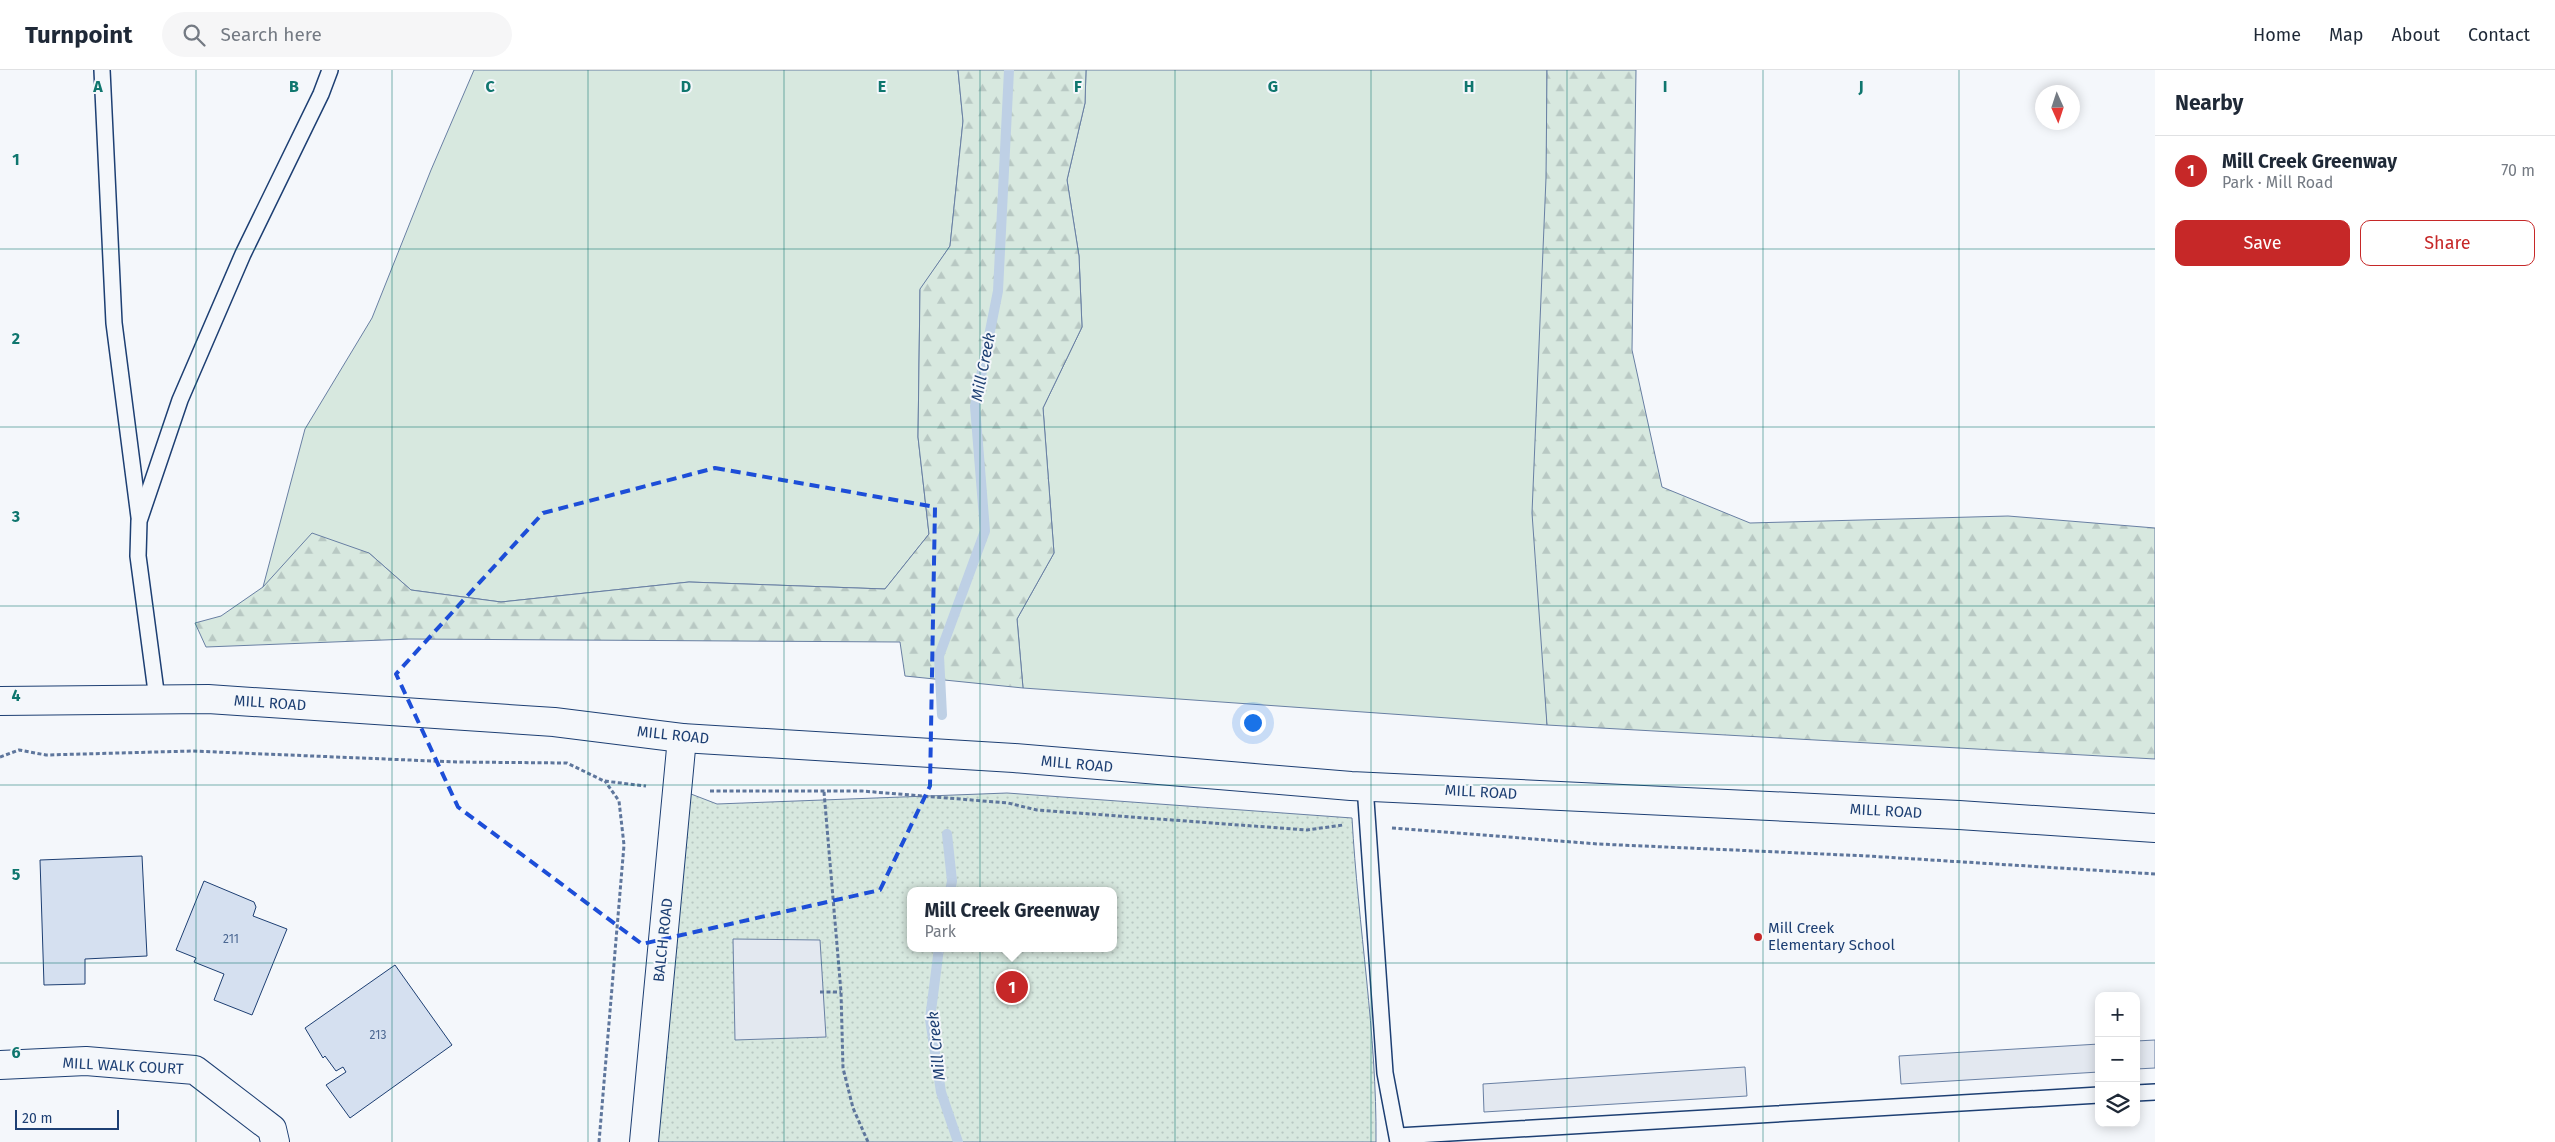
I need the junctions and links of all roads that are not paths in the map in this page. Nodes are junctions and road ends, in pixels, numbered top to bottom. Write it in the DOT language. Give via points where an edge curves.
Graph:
graph roads {
  1 [pos="102,70"];
  2 [pos="330,70"];
  3 [pos="140,521"];
  4 [pos="158,699"];
  5 [pos="0,701"];
  6 [pos="682,738"];
  7 [pos="1365,786"];
  8 [pos="2155,828"];
  9 [pos="0,1065"];
  10 [pos="2155,1092"];
  11 [pos="2140,1093"];
  12 [pos="2095,1095"];
  13 [pos="1398,1139"];
  14 [pos="275,1142"];
  15 [pos="644,1142"];
  1 -- 3 [label="lane" via="114,323"];
  2 -- 3 [label="lane" via="243,254 180,400"];
  3 -- 4 [label="lane" via="138,556"];
  4 -- 5 [label="street, MILL ROAD"];
  4 -- 6 [label="street, MILL ROAD" via="208,699 554,722"];
  6 -- 7 [label="street, MILL ROAD" via="1014,758"];
  6 -- 15 [label="street, BALCH ROAD"];
  7 -- 8 [label="street, MILL ROAD" via="1959,815"];
  7 -- 13 [label="lane" via="1385,1073"];
  9 -- 14 [label="street, MILL WALK COURT" via="86,1061 195,1070 272,1129"];
  10 -- 11 [label="lane"];
  12 -- 13 [label="lane"];
}
